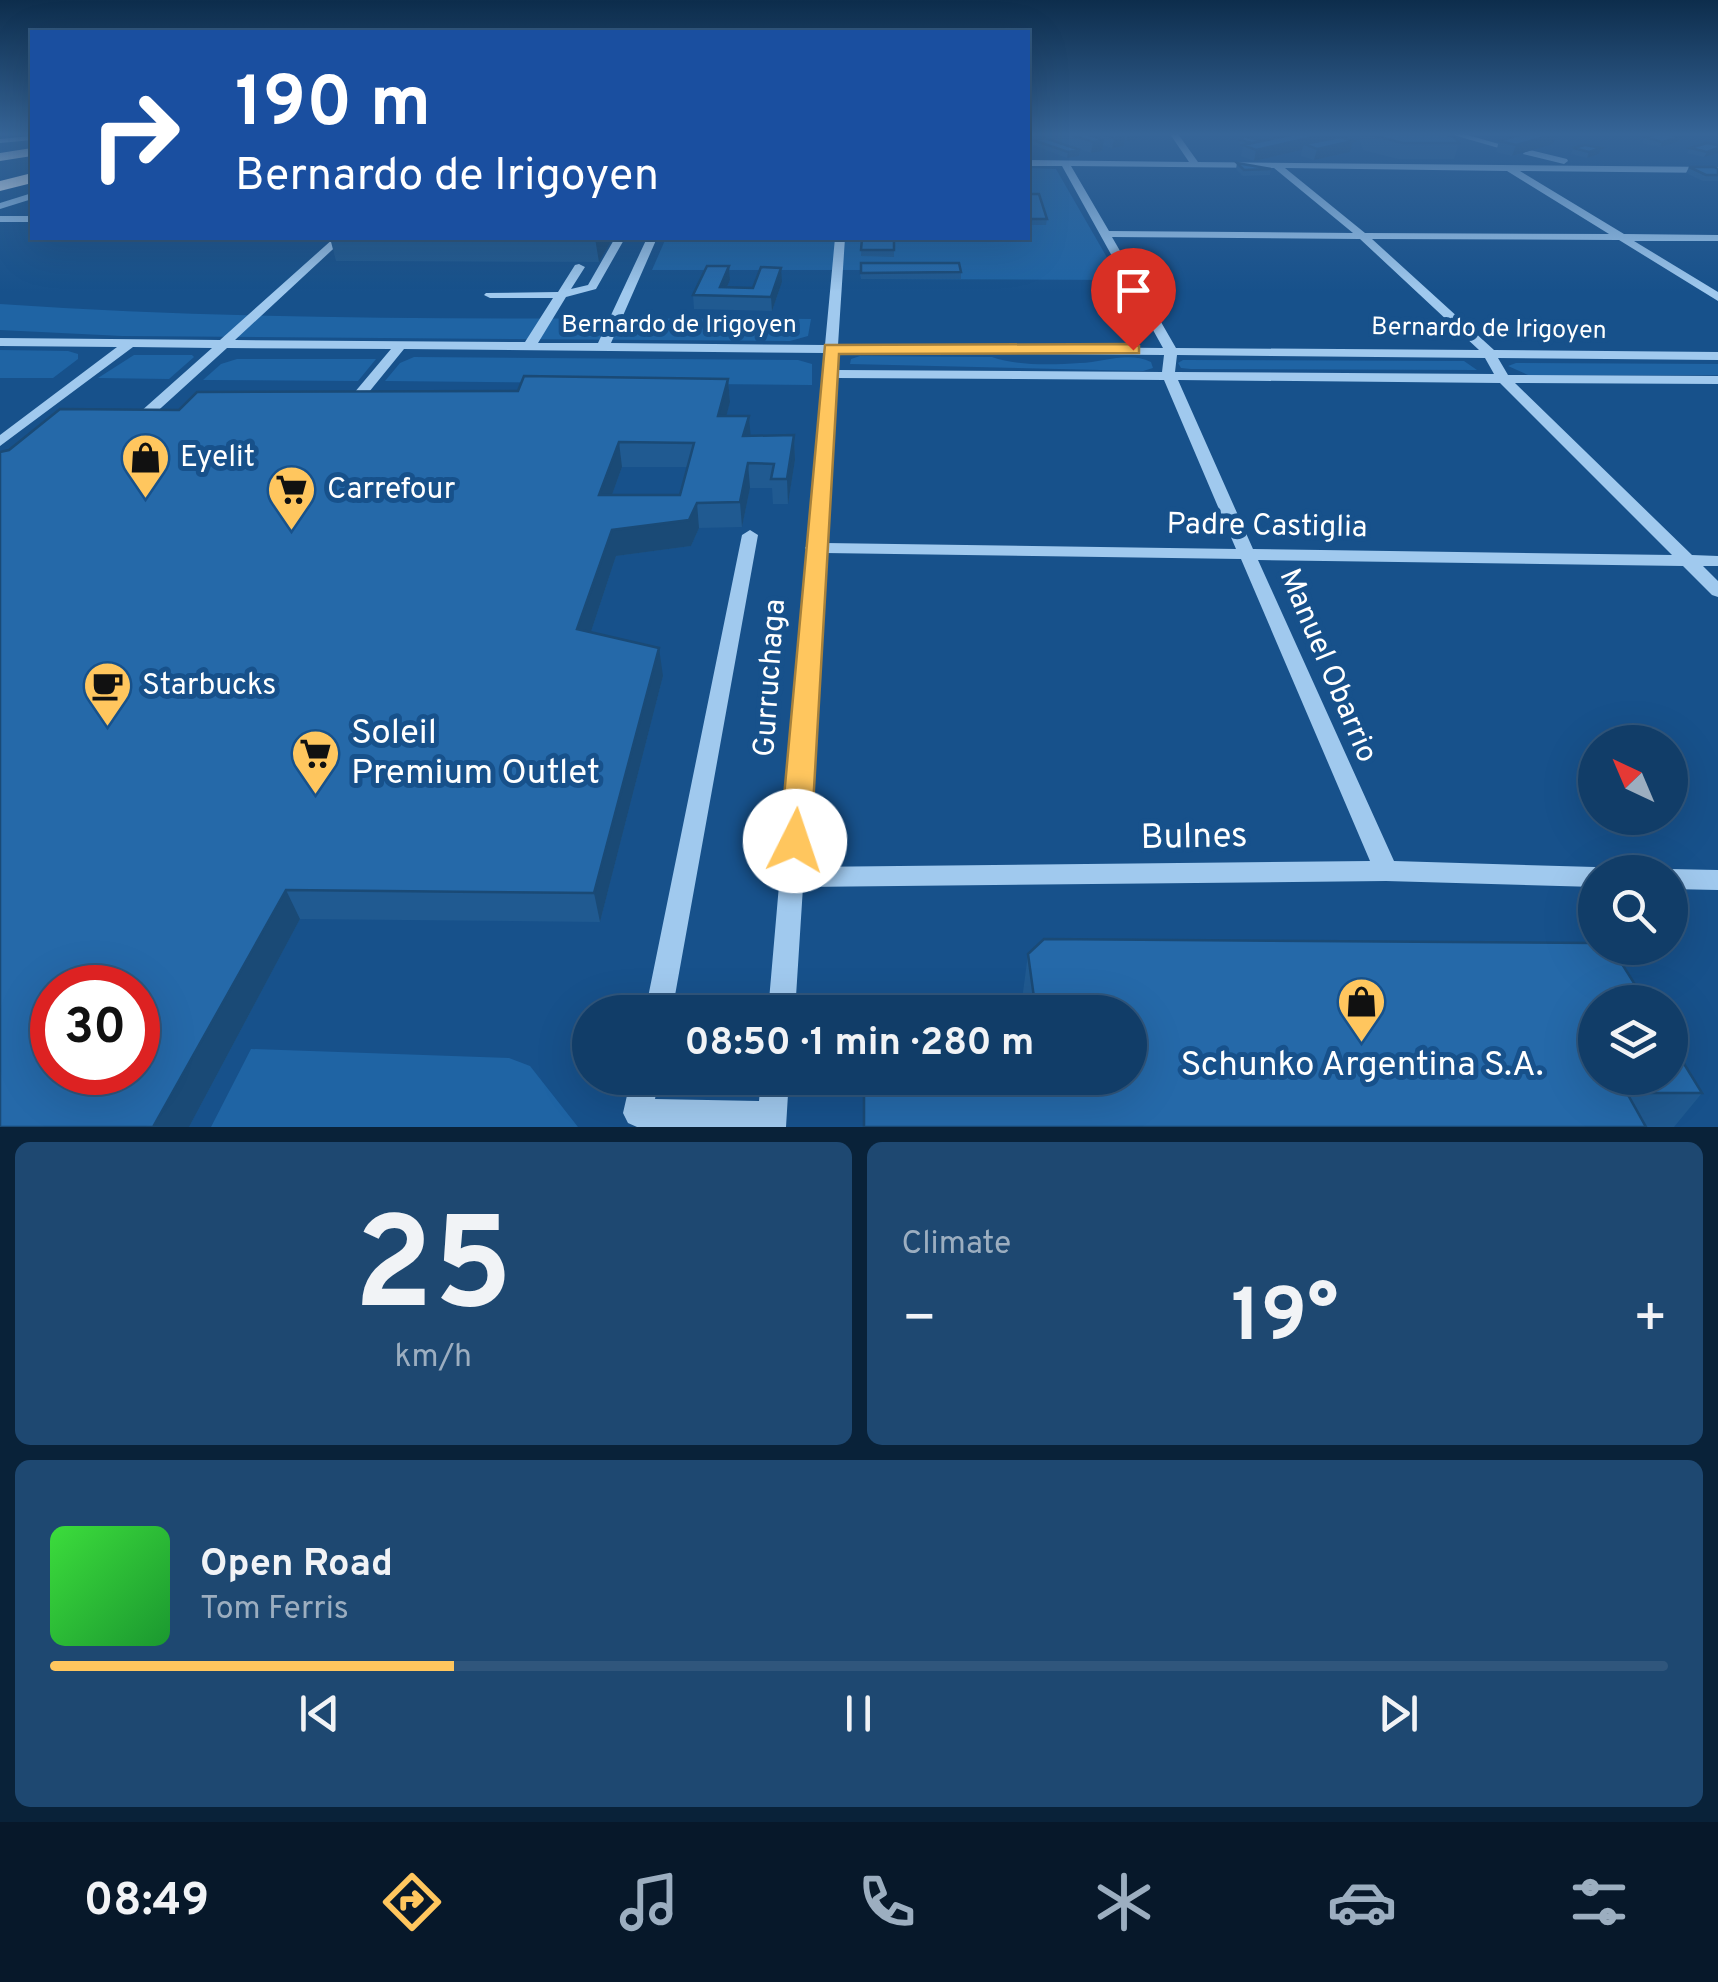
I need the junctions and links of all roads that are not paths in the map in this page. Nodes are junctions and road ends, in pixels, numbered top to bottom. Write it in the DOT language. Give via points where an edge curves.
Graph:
graph roads {
  1 [pos="1077,187"];
  2 [pos="1302,187"];
  3 [pos="1538,187"];
  4 [pos="30,193"];
  5 [pos="30,194"];
  6 [pos="0,195"];
  7 [pos="0,206"];
  8 [pos="0,219"];
  9 [pos="30,219"];
  10 [pos="1104,234"];
  11 [pos="1362,235"];
  12 [pos="1618,237"];
  13 [pos="1718,238"];
  14 [pos="338,240"];
  15 [pos="619,240"];
  16 [pos="651,240"];
  17 [pos="840,240"];
  18 [pos="579,267"];
  19 [pos="490,295"];
  20 [pos="561,296"];
  21 [pos="1718,297"];
  22 [pos="0,342"];
  23 [pos="112,343"];
  24 [pos="129,344"];
  25 [pos="226,344"];
  26 [pos="400,346"];
  27 [pos="528,348"];
  28 [pos="602,348"];
  29 [pos="831,349"];
  30 [pos="1171,350"];
  31 [pos="1490,352"];
  32 [pos="1718,356"];
  33 [pos="830,374"];
  34 [pos="1168,374"];
  35 [pos="1504,378"];
  36 [pos="1718,380"];
  37 [pos="400,404"];
  38 [pos="134,424"];
  39 [pos="0,429"];
  40 [pos="0,442"];
  41 [pos="750,535"];
  42 [pos="814,548"];
  43 [pos="1249,554"];
  44 [pos="1688,561"];
  45 [pos="1718,562"];
  46 [pos="1718,591"];
  47 [pos="1386,871"];
  48 [pos="793,877"];
  49 [pos="1578,877"];
  50 [pos="1688,879"];
  51 [pos="1718,880"];
  52 [pos="661,995"];
  53 [pos="783,995"];
  54 [pos="642,1095"];
  55 [pos="773,1095"];
  56 [pos="771,1122"];
  1 -- 10 [label="street"];
  2 -- 11 [label="street"];
  3 -- 12 [label="street"];
  4 -- 6 [label="street"];
  5 -- 7 [label="street"];
  8 -- 9 [label="street"];
  10 -- 11 [label="street"];
  10 -- 30 [label="street"];
  11 -- 12 [label="street"];
  11 -- 31 [label="street"];
  12 -- 13 [label="street"];
  12 -- 21 [label="street"];
  14 -- 25 [label="street"];
  15 -- 20 [label="street" via="592,287"];
  16 -- 28 [label="street"];
  17 -- 29 [label="street, Gurruchaga"];
  18 -- 20 [label="street"];
  19 -- 20 [label="street"];
  20 -- 27 [label="street"];
  22 -- 23 [label="street, Bernardo de Irigoyen"];
  23 -- 24 [label="street, Bernardo de Irigoyen"];
  23 -- 39 [label="street"];
  24 -- 25 [label="street, Bernardo de Irigoyen"];
  24 -- 40 [label="street"];
  25 -- 26 [label="street, Bernardo de Irigoyen"];
  25 -- 38 [label="street"];
  26 -- 27 [label="street, Bernardo de Irigoyen"];
  26 -- 37 [label="street" via="361,393"];
  27 -- 28 [label="street, Bernardo de Irigoyen"];
  28 -- 29 [label="street, Bernardo de Irigoyen"];
  29 -- 30 [label="street, Bernardo de Irigoyen"];
  29 -- 33 [label="street, Gurruchaga"];
  30 -- 31 [label="street, Bernardo de Irigoyen"];
  30 -- 34 [label="street"];
  31 -- 32 [label="street, Bernardo de Irigoyen"];
  31 -- 35 [label="street"];
  33 -- 34 [label="street, Bernardo de Irigoyen"];
  33 -- 42 [label="street, Gurruchaga"];
  34 -- 35 [label="street, Bernardo de Irigoyen"];
  34 -- 43 [label="street, Manuel Obarrio"];
  35 -- 36 [label="street, Bernardo de Irigoyen"];
  35 -- 44 [label="street"];
  41 -- 52 [label="street"];
  42 -- 43 [label="street, Padre Castiglia"];
  42 -- 48 [label="street, Gurruchaga"];
  43 -- 44 [label="street, Padre Castiglia"];
  43 -- 47 [label="street, Manuel Obarrio"];
  44 -- 45 [label="street, Padre Castiglia"];
  44 -- 46 [label="street"];
  47 -- 48 [label="street, Bulnes"];
  47 -- 49 [label="street, Bulnes"];
  48 -- 53 [label="street, Gurruchaga"];
  50 -- 51 [label="street"];
  54 -- 56 [label="street" via="638,1113"];
  55 -- 56 [label="street"];
}
